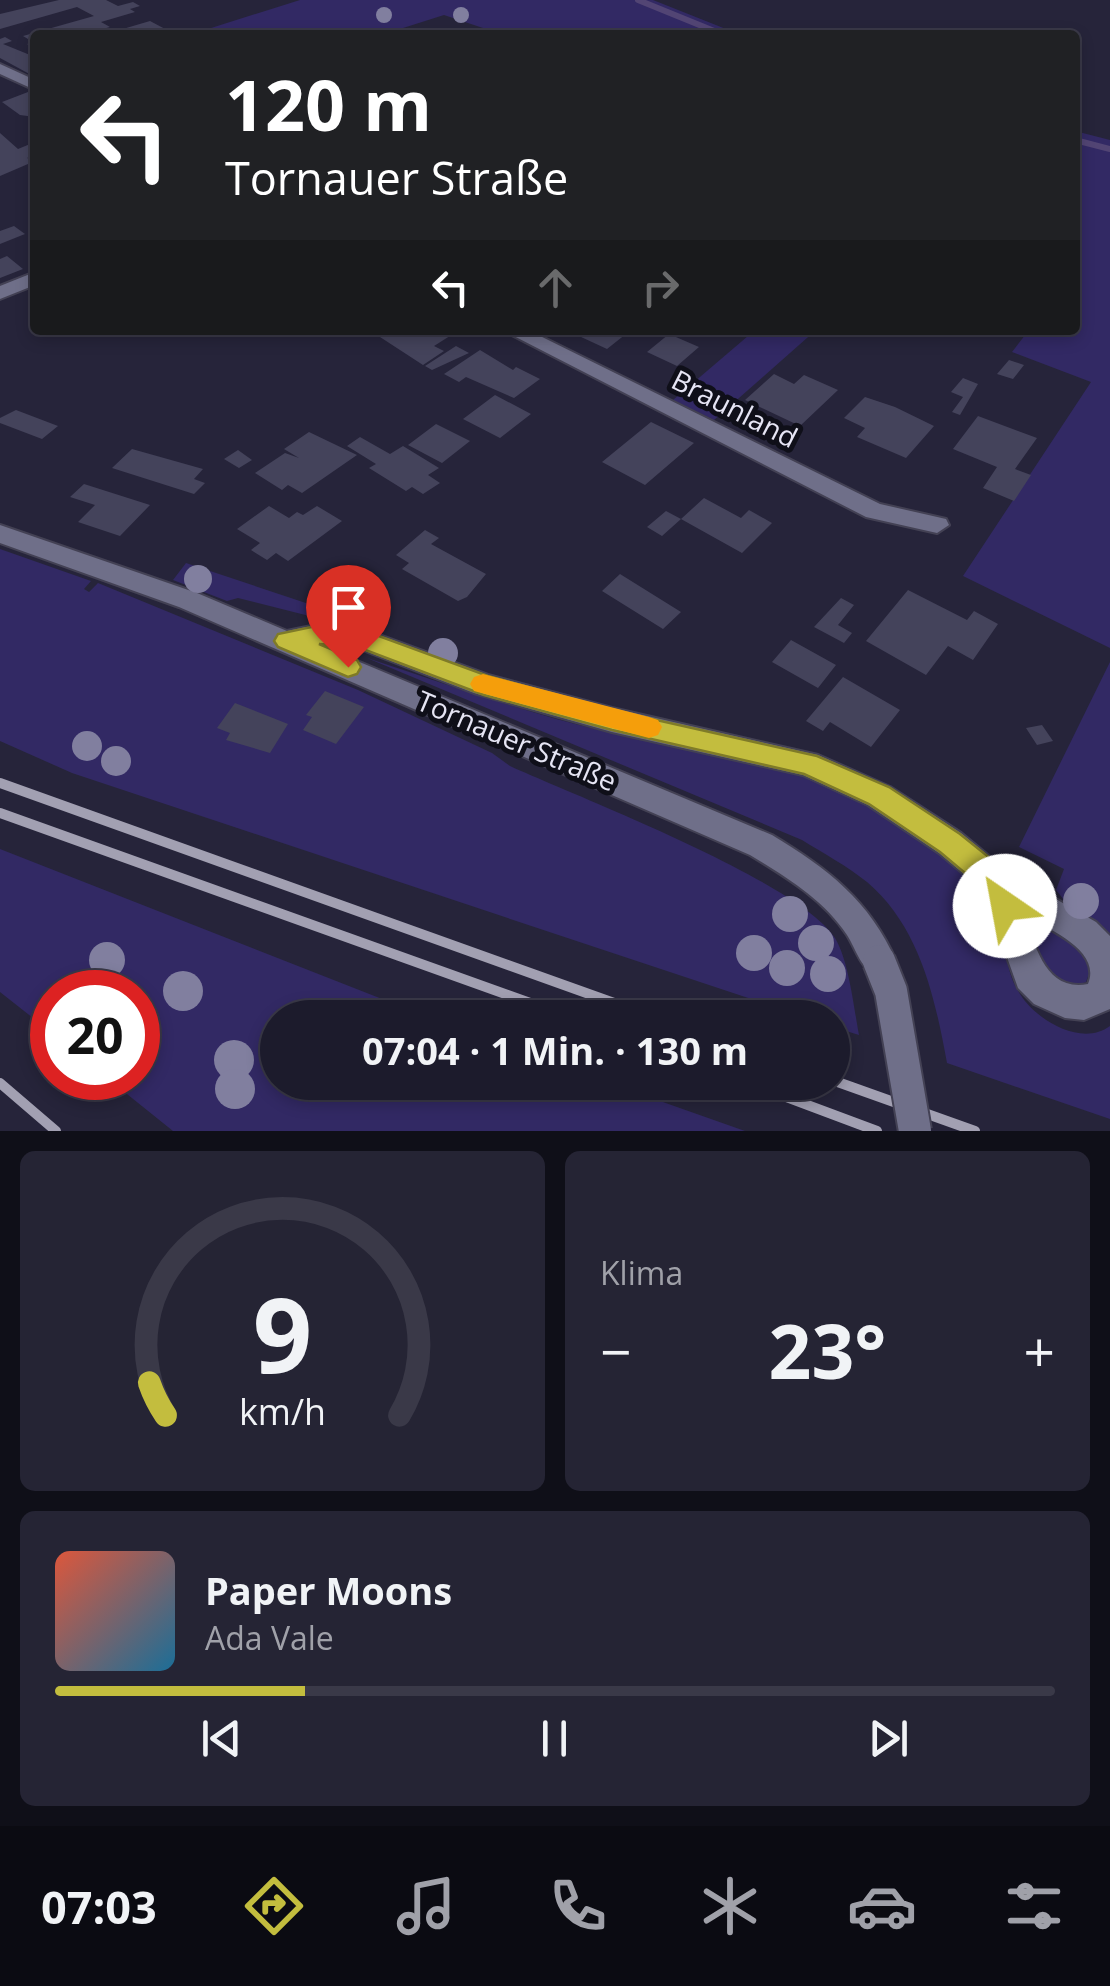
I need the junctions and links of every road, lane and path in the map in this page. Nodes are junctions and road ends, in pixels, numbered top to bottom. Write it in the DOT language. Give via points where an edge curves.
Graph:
graph roads {
  1 [pos="0,68"];
  2 [pos="30,83"];
  3 [pos="30,280"];
  4 [pos="0,293"];
  5 [pos="522,335"];
  6 [pos="937,525"];
  7 [pos="0,534"];
  8 [pos="286,641"];
  9 [pos="996,881"];
  10 [pos="915,1131"];
  1 -- 2 [label="street"];
  3 -- 4 [label="street"];
  5 -- 6 [label="street, Braunland" via="874,510"];
  7 -- 8 [label="street, Tornauer Straße"];
  8 -- 9 [label="street" via="321,634 357,637 484,685 808,764 879,796"];
  8 -- 10 [label="street, Tornauer Straße, bridge" via="760,845 832,892 862,925 891,992"];
}
